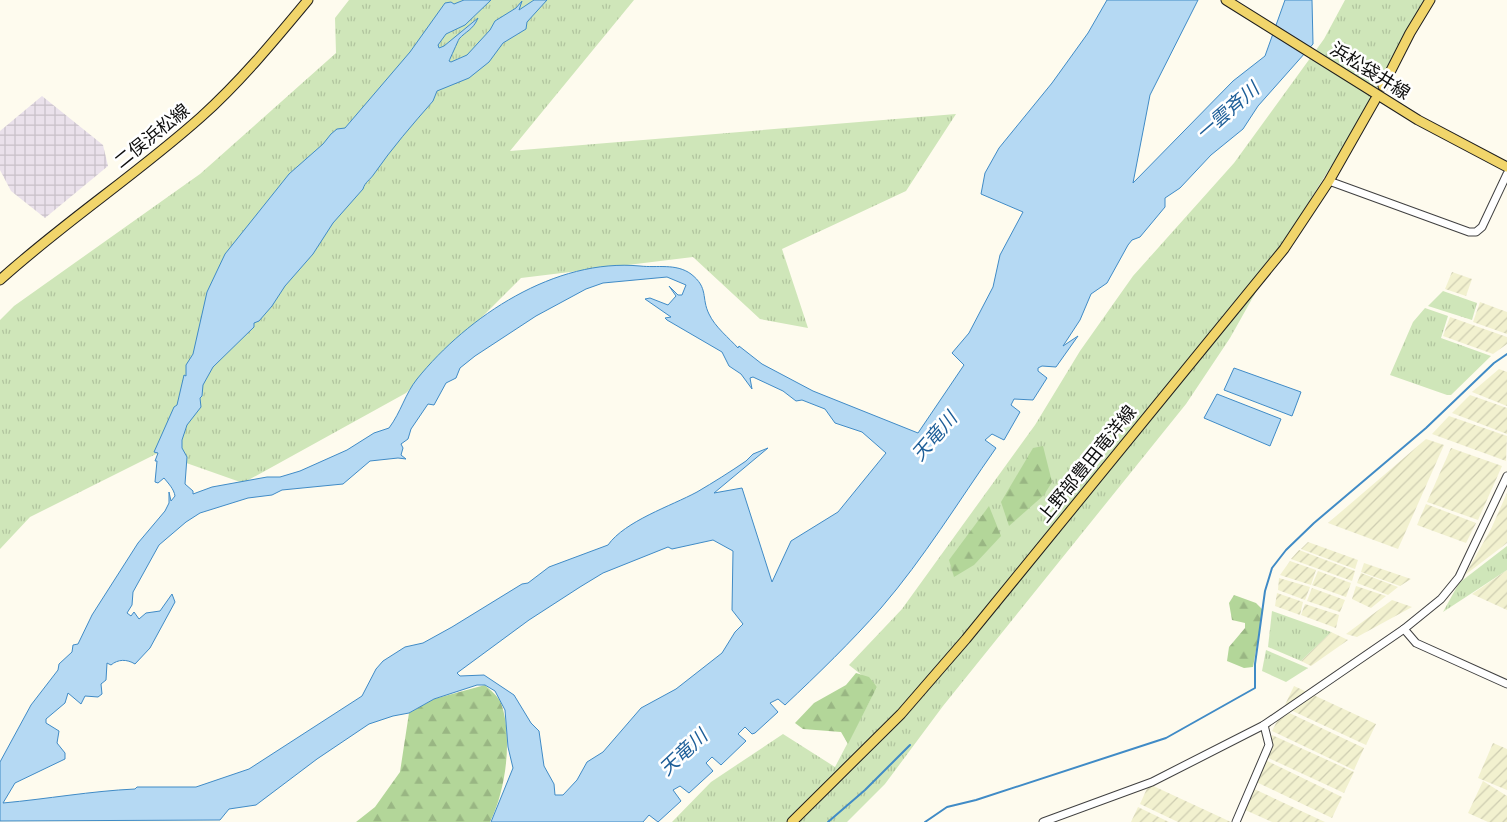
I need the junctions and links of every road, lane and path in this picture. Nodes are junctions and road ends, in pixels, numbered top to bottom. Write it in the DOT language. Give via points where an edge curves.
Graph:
graph roads {
  1 [pos="308,0"];
  2 [pos="1226,0"];
  3 [pos="1430,0"];
  4 [pos="1383,86"];
  5 [pos="1375,100"];
  6 [pos="1503,165"];
  7 [pos="1507,172"];
  8 [pos="1329,181"];
  9 [pos="0,280"];
  10 [pos="1507,476"];
  11 [pos="1404,629"];
  12 [pos="1507,684"];
  13 [pos="1264,725"];
  14 [pos="792,822"];
  15 [pos="1042,822"];
  16 [pos="1236,822"];
  1 -- 9 [label="main road, 二俣浜松線" via="249,70 201,117 36,247"];
  2 -- 6 [label="main road, 浜松袋井線" via="1418,120"];
  3 -- 4 [label="main road"];
  5 -- 8 [label="main road, 上野部豊田竜洋線"];
  6 -- 7 [label="main road, 浜松袋井線"];
  7 -- 8 [label="street" via="1482,227 1476,232"];
  8 -- 14 [label="main road, 上野部豊田竜洋線" via="1284,249 966,638 901,714"];
  10 -- 11 [label="street" via="1458,577 1441,598"];
  11 -- 12 [label="street" via="1416,643"];
  11 -- 13 [label="street"];
  13 -- 15 [label="street" via="1152,782"];
  13 -- 16 [label="street" via="1269,745"];
}
